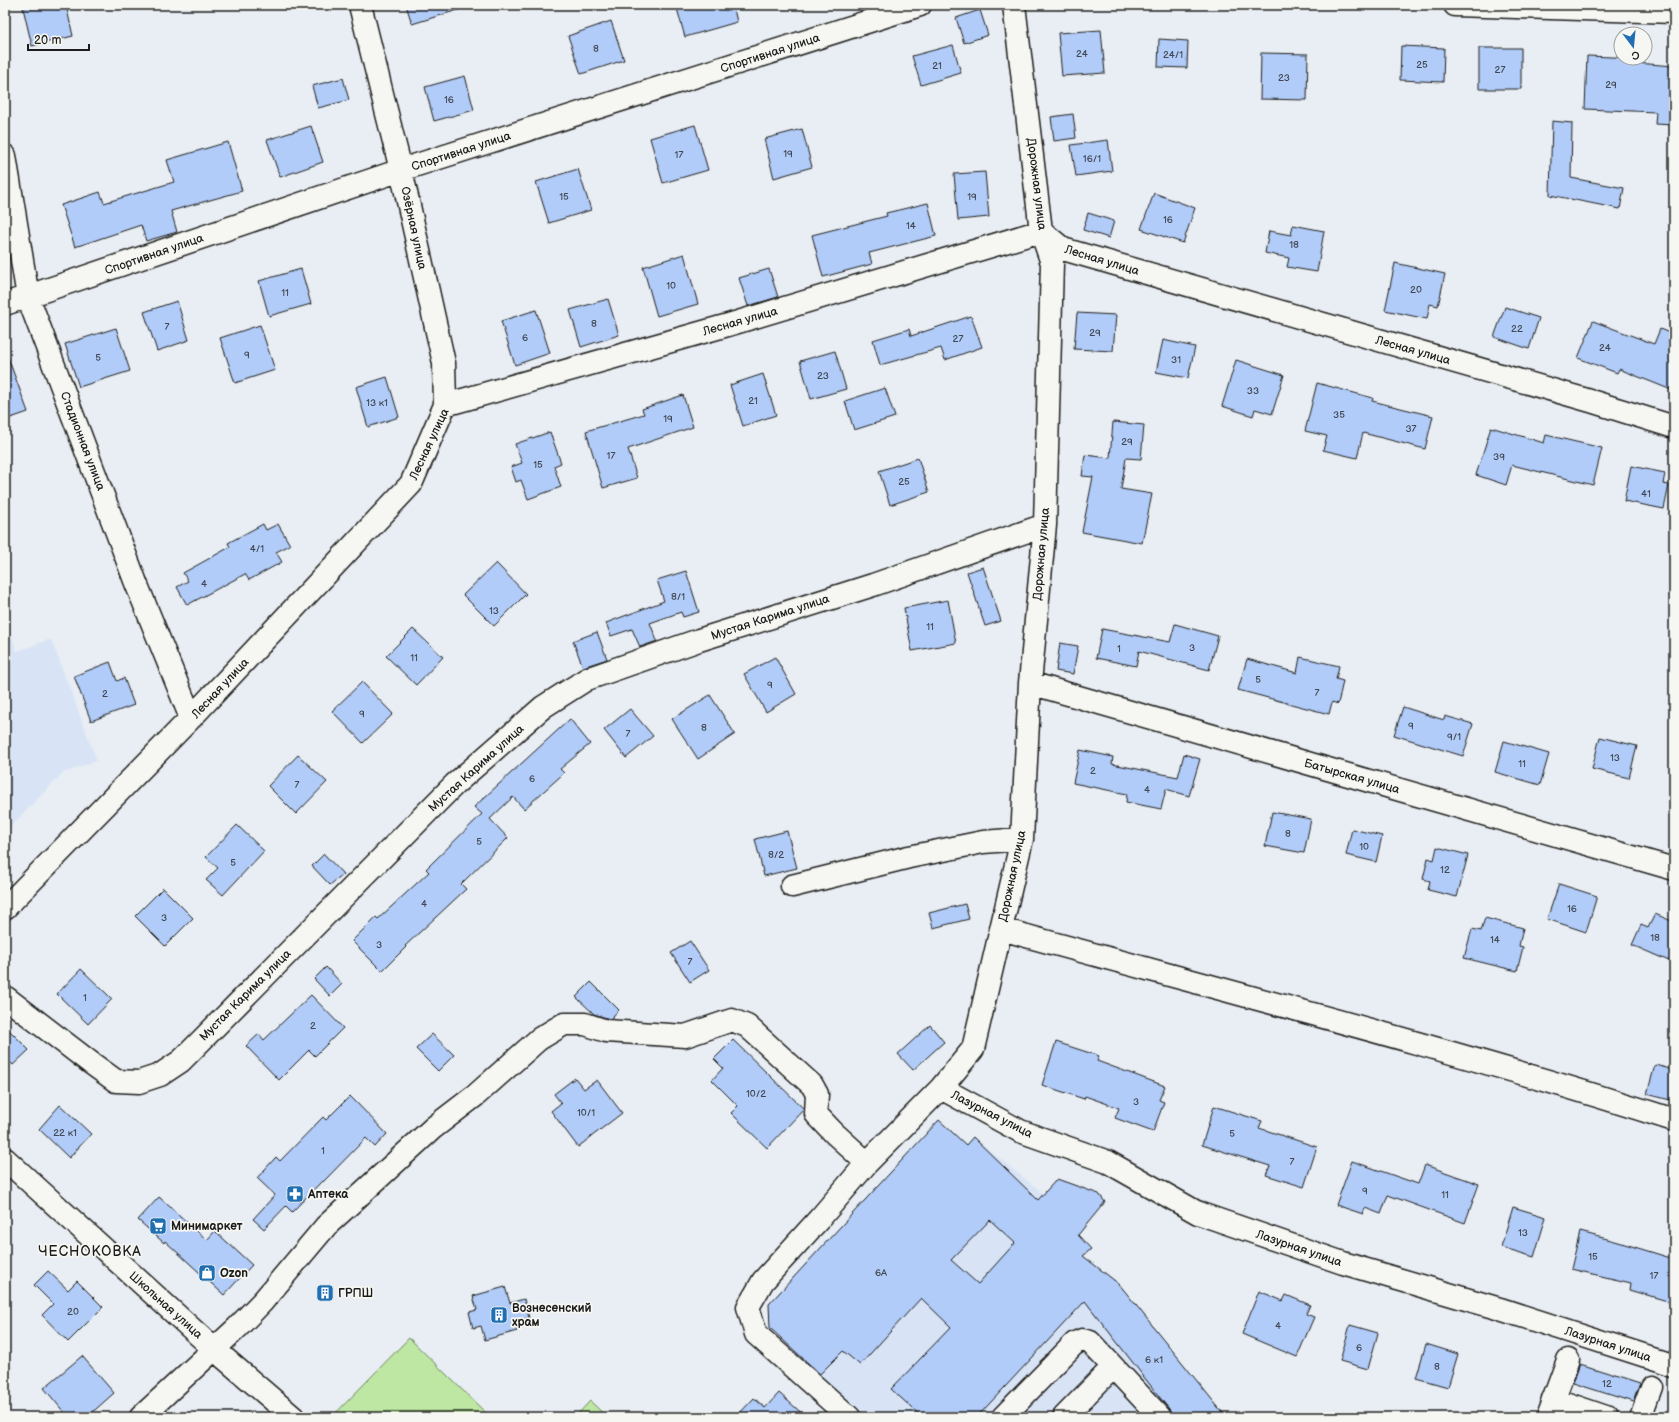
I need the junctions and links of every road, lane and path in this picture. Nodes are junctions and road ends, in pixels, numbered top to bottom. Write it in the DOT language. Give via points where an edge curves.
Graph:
graph roads {
  1 [pos="360,5"];
  2 [pos="920,5"];
  3 [pos="1014,5"];
  4 [pos="1455,5"];
  5 [pos="1674,12"];
  6 [pos="5,156"];
  7 [pos="401,170"];
  8 [pos="1041,230"];
  9 [pos="28,297"];
  10 [pos="5,304"];
  11 [pos="445,405"];
  12 [pos="1674,427"];
  13 [pos="1045,524"];
  14 [pos="1030,683"];
  15 [pos="191,718"];
  16 [pos="1022,839"];
  17 [pos="1674,869"];
  18 [pos="792,886"];
  19 [pos="5,908"];
  20 [pos="1001,929"];
  21 [pos="5,996"];
  22 [pos="941,1088"];
  23 [pos="1674,1120"];
  24 [pos="5,1159"];
  25 [pos="868,1163"];
  26 [pos="215,1350"];
  27 [pos="1568,1360"];
  28 [pos="1674,1365"];
  29 [pos="1113,1367"];
  30 [pos="1652,1387"];
  31 [pos="1550,1408"];
  32 [pos="1157,1416"];
  33 [pos="141,1417"];
  34 [pos="293,1417"];
  35 [pos="849,1417"];
  36 [pos="1002,1417"];
  37 [pos="1064,1417"];
  38 [pos="1606,1417"];
  39 [pos="1641,1417"];
  1 -- 7 [label="street, Озёрная улица"];
  2 -- 7 [label="street, Спортивная улица"];
  3 -- 8 [label="street, Дорожная улица"];
  4 -- 5 [label="street"];
  6 -- 9 [label="street, Стадионная улица"];
  7 -- 9 [label="street, Спортивная улица"];
  7 -- 11 [label="street, Озёрная улица" via="444,363"];
  8 -- 11 [label="street, Лесная улица" via="728,325"];
  8 -- 12 [label="street, Лесная улица" via="1063,249"];
  8 -- 13 [label="street, Дорожная улица" via="1052,263"];
  9 -- 10 [label="street, Спортивная улица"];
  9 -- 15 [label="street, Стадионная улица" via="136,583"];
  11 -- 15 [label="street, Лесная улица" via="411,484"];
  13 -- 14 [label="street, Дорожная улица"];
  13 -- 21 [label="street, Мустая Карима улица" via="873,585 699,640 587,679 543,707 455,784 181,1061 160,1075 139,1082 116,1081"];
  14 -- 16 [label="street, Дорожная улица"];
  14 -- 17 [label="street, Батырская улица"];
  15 -- 19 [label="street, Лесная улица"];
  16 -- 18 [label="street" via="983,842 909,857"];
  16 -- 20 [label="street, Дорожная улица"];
  20 -- 22 [label="street, Дорожная улица" via="973,1049"];
  20 -- 23 [label="street" via="1462,1056"];
  22 -- 25 [label="street, Дорожная улица"];
  22 -- 28 [label="street, Лазурная улица" via="1020,1131 1108,1162 1198,1213 1343,1263 1500,1309"];
  24 -- 26 [label="street, Школьная улица"];
  25 -- 26 [label="street" via="816,1114 817,1094 812,1085 747,1026 732,1020 684,1036 606,1031 585,1024 564,1024 539,1039 476,1095 433,1128 326,1226 263,1301"];
  25 -- 35 [label="street, Дорожная улица" via="763,1281 748,1307 756,1334"];
  26 -- 33 [label="street"];
  26 -- 34 [label="street, Школьная улица"];
  27 -- 31 [label="street"];
  29 -- 32 [label="street"];
  29 -- 36 [label="street" via="1090,1342 1082,1340 1075,1343"];
  29 -- 37 [label="street"];
  30 -- 39 [label="street"];
  31 -- 38 [label="street"];
}
